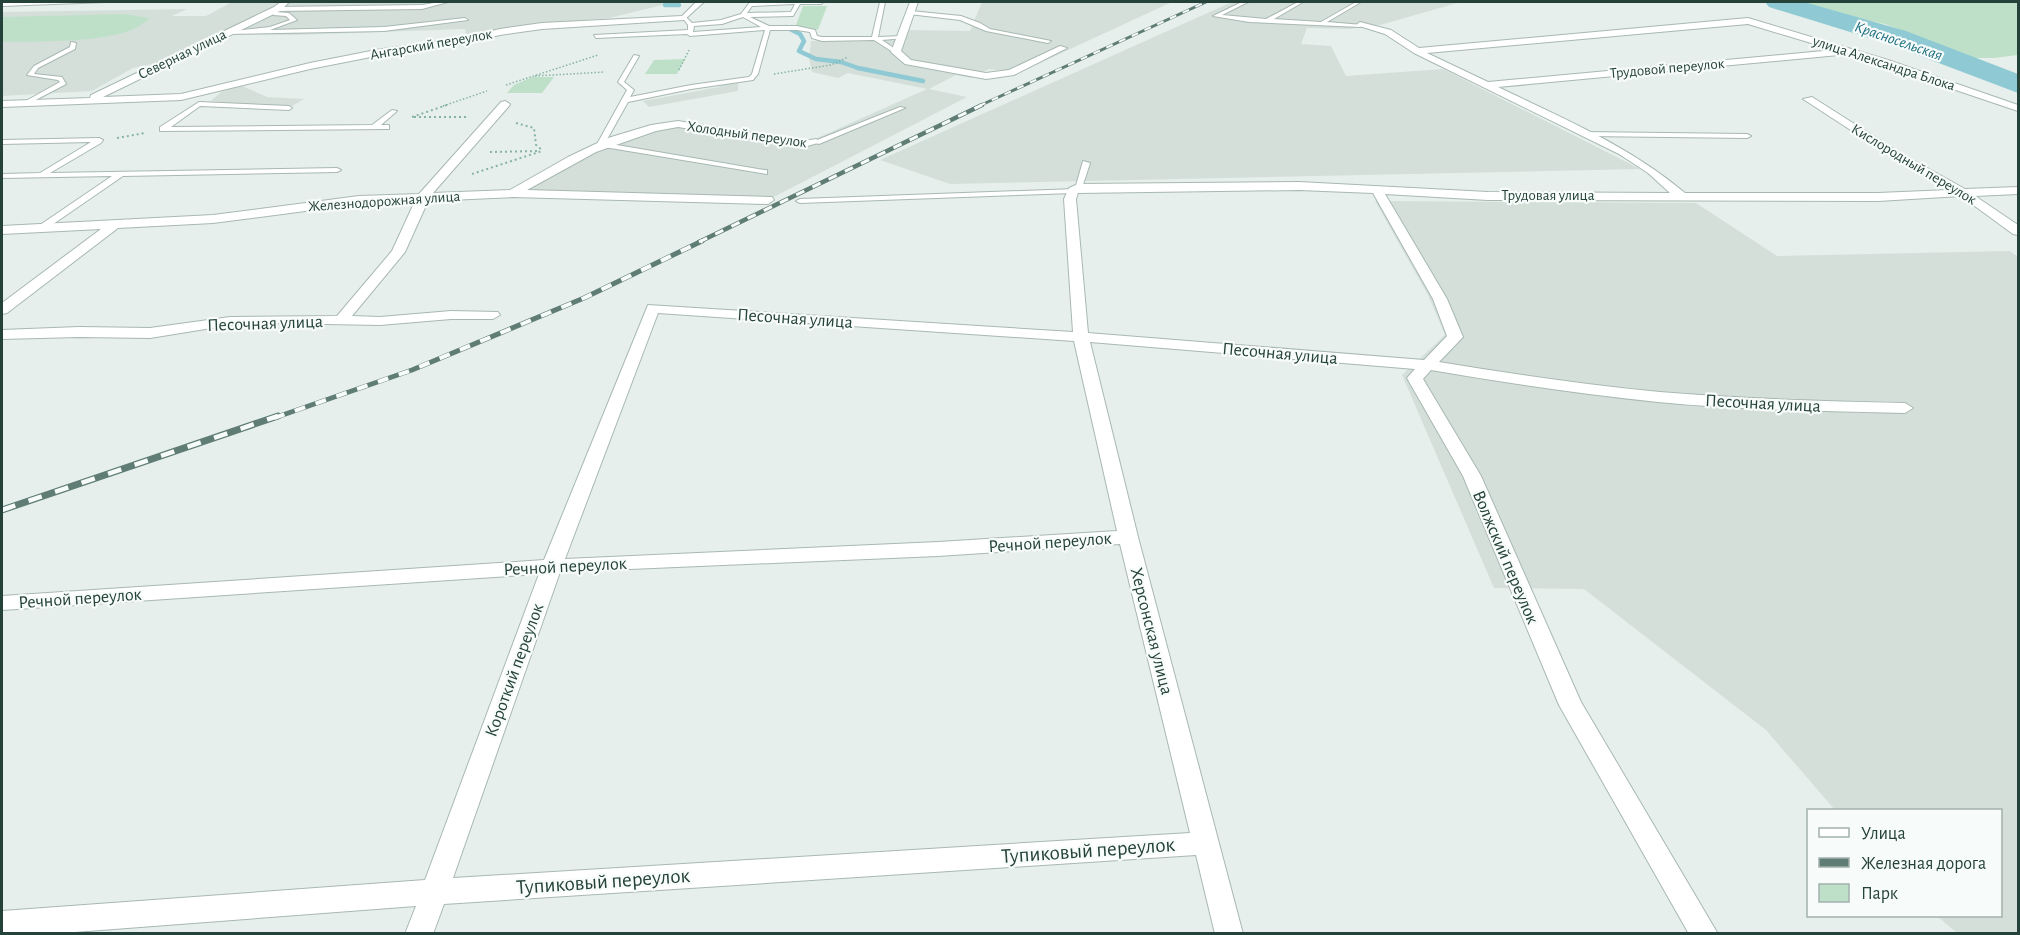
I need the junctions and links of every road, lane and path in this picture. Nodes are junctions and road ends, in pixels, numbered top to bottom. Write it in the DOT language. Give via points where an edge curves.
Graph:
graph roads {
  1 [pos="103,2"];
  2 [pos="285,2"];
  3 [pos="445,2"];
  4 [pos="700,2"];
  5 [pos="822,2"];
  6 [pos="883,2"];
  7 [pos="914,2"];
  8 [pos="1245,2"];
  9 [pos="1301,2"];
  10 [pos="1359,2"];
  11 [pos="798,3"];
  12 [pos="2,4"];
  13 [pos="277,9"];
  14 [pos="911,13"];
  15 [pos="266,14"];
  16 [pos="744,15"];
  17 [pos="465,20"];
  18 [pos="687,21"];
  19 [pos="1266,21"];
  20 [pos="1322,22"];
  21 [pos="1360,25"];
  22 [pos="768,28"];
  23 [pos="228,32"];
  24 [pos="253,32"];
  25 [pos="690,33"];
  26 [pos="596,36"];
  27 [pos="875,38"];
  28 [pos="902,38"];
  29 [pos="1048,41"];
  30 [pos="73,43"];
  31 [pos="885,44"];
  32 [pos="1063,48"];
  33 [pos="1417,51"];
  34 [pos="1850,51"];
  35 [pos="896,52"];
  36 [pos="599,55"];
  37 [pos="636,56"];
  38 [pos="755,74"];
  39 [pos="625,75"];
  40 [pos="531,76"];
  41 [pos="1485,85"];
  42 [pos="691,87"];
  43 [pos="498,88"];
  44 [pos="487,91"];
  45 [pos="181,97"];
  46 [pos="1808,99"];
  47 [pos="626,100"];
  48 [pos="88,101"];
  49 [pos="26,103"];
  50 [pos="2,104"];
  51 [pos="199,104"];
  52 [pos="505,104"];
  53 [pos="289,108"];
  54 [pos="902,108"];
  55 [pos="2019,108"];
  56 [pos="394,111"];
  57 [pos="386,126"];
  58 [pos="374,127"];
  59 [pos="1587,134"];
  60 [pos="1747,136"];
  61 [pos="2,142"];
  62 [pos="816,142"];
  63 [pos="601,144"];
  64 [pos="464,152"];
  65 [pos="1086,163"];
  66 [pos="337,170"];
  67 [pos="764,172"];
  68 [pos="122,173"];
  69 [pos="42,175"];
  70 [pos="2,176"];
  71 [pos="1076,189"];
  72 [pos="1376,189"];
  73 [pos="2019,190"];
  74 [pos="427,192"];
  75 [pos="513,193"];
  76 [pos="1965,194"];
  77 [pos="1681,196"];
  78 [pos="768,200"];
  79 [pos="800,201"];
  80 [pos="115,224"];
  81 [pos="43,227"];
  82 [pos="2,230"];
  83 [pos="2019,231"];
  84 [pos="653,308"];
  85 [pos="2,310"];
  86 [pos="494,315"];
  87 [pos="341,320"];
  88 [pos="2,334"];
  89 [pos="1081,337"];
  90 [pos="1428,365"];
  91 [pos="1905,408"];
  92 [pos="1128,537"];
  93 [pos="552,566"];
  94 [pos="2,603"];
  95 [pos="1205,843"];
  96 [pos="432,892"];
  97 [pos="2,924"];
  98 [pos="419,933"];
  99 [pos="1229,933"];
  100 [pos="1704,933"];
  1 -- 12 [label="lane"];
  2 -- 13 [label="street, Северная улица"];
  3 -- 13 [label="lane" via="422,6"];
  4 -- 18 [label="street"];
  5 -- 11 [label="lane"];
  6 -- 27 [label="lane"];
  7 -- 14 [label="street"];
  8 -- 19 [label="lane" via="1216,16"];
  9 -- 19 [label="lane"];
  10 -- 20 [label="lane"];
  11 -- 16 [label="lane" via="750,4"];
  11 -- 16 [label="lane" via="793,14"];
  13 -- 15 [label="street, Северная улица"];
  14 -- 28 [label="street"];
  14 -- 29 [label="lane" via="961,18 988,30"];
  15 -- 23 [label="street, Северная улица"];
  15 -- 24 [label="lane" via="287,15 294,20"];
  16 -- 18 [label="lane" via="722,22"];
  16 -- 22 [label="lane"];
  17 -- 24 [label="lane" via="384,29"];
  18 -- 25 [label="lane"];
  18 -- 45 [label="street, Ангарский переулок" via="583,23 511,31 310,66"];
  19 -- 20 [label="lane"];
  20 -- 21 [label="lane"];
  21 -- 33 [label="street" via="1388,32"];
  22 -- 25 [label="lane"];
  22 -- 27 [label="lane" via="796,27 813,31 814,37 822,39"];
  22 -- 38 [label="lane"];
  23 -- 24 [label="lane"];
  23 -- 48 [label="street, Северная улица"];
  25 -- 26 [label="lane"];
  25 -- 42 [label="path" via="681,37 691,45 677,74"];
  27 -- 28 [label="lane"];
  27 -- 31 [label="lane"];
  28 -- 35 [label="street"];
  30 -- 49 [label="lane" via="73,48 36,67 30,75 60,78 64,83"];
  31 -- 35 [label="lane"];
  31 -- 38 [label="path" via="856,50 831,65"];
  32 -- 35 [label="street" via="1011,73 986,76 908,62"];
  33 -- 34 [label="street, улица Александра Блока" via="1749,21"];
  33 -- 41 [label="street"];
  34 -- 41 [label="street, Трудовой переулок"];
  34 -- 55 [label="street, улица Александра Блока"];
  36 -- 40 [label="path"];
  37 -- 39 [label="lane"];
  38 -- 42 [label="lane" via="736,83"];
  39 -- 40 [label="path" via="606,72"];
  39 -- 47 [label="lane" via="621,82 631,90"];
  40 -- 43 [label="path"];
  41 -- 59 [label="street"];
  42 -- 47 [label="lane"];
  44 -- 57 [label="path"];
  45 -- 48 [label="street"];
  45 -- 51 [label="street"];
  46 -- 76 [label="street, Кислородный переулок"];
  47 -- 63 [label="lane"];
  48 -- 49 [label="street"];
  49 -- 50 [label="street"];
  51 -- 53 [label="lane"];
  51 -- 58 [label="lane" via="163,129"];
  52 -- 64 [label="street"];
  54 -- 62 [label="lane"];
  56 -- 58 [label="lane"];
  57 -- 58 [label="lane"];
  59 -- 60 [label="lane"];
  59 -- 77 [label="street" via="1652,171"];
  61 -- 69 [label="lane" via="99,140"];
  62 -- 63 [label="street, Холодный переулок" via="804,144 678,124"];
  63 -- 67 [label="lane"];
  63 -- 75 [label="street, Холодный переулок"];
  64 -- 74 [label="street"];
  64 -- 74 [label="path" via="543,151"];
  65 -- 71 [label="lane"];
  66 -- 68 [label="lane"];
  68 -- 69 [label="lane"];
  68 -- 81 [label="lane"];
  69 -- 70 [label="lane"];
  71 -- 72 [label="street, Трудовая улица"];
  71 -- 79 [label="lane"];
  71 -- 89 [label="street, Херсонская улица" via="1070,199"];
  72 -- 77 [label="street, Трудовая улица" via="1488,196"];
  72 -- 90 [label="street, Волжский переулок" via="1440,298 1455,337"];
  73 -- 76 [label="street, Трудовая улица"];
  74 -- 75 [label="street, Железнодорожная улица"];
  74 -- 80 [label="street, Железнодорожная улица" via="213,219"];
  74 -- 87 [label="street" via="398,252"];
  75 -- 78 [label="street, Железнодорожная улица"];
  76 -- 77 [label="street, Трудовая улица"];
  76 -- 83 [label="street, Кислородный переулок"];
  80 -- 81 [label="street, Железнодорожная улица"];
  80 -- 85 [label="street"];
  81 -- 82 [label="street, Железнодорожная улица"];
  84 -- 89 [label="street, Песочная улица"];
  84 -- 93 [label="street, Короткий переулок"];
  86 -- 87 [label="street, Песочная улица"];
  87 -- 88 [label="street, Песочная улица" via="230,321 150,333"];
  89 -- 90 [label="street, Песочная улица"];
  89 -- 92 [label="street, Херсонская улица"];
  90 -- 91 [label="street, Песочная улица" via="1660,397"];
  90 -- 100 [label="street, Волжский переулок" via="1415,378 1472,476 1571,705"];
  92 -- 93 [label="street, Речной переулок"];
  92 -- 95 [label="street, Херсонская улица"];
  93 -- 94 [label="street, Речной переулок"];
  93 -- 96 [label="street, Короткий переулок"];
  95 -- 96 [label="street, Тупиковый переулок"];
  95 -- 99 [label="street, Херсонская улица"];
  96 -- 97 [label="street, Тупиковый переулок"];
  96 -- 98 [label="street, Короткий переулок"];
}
